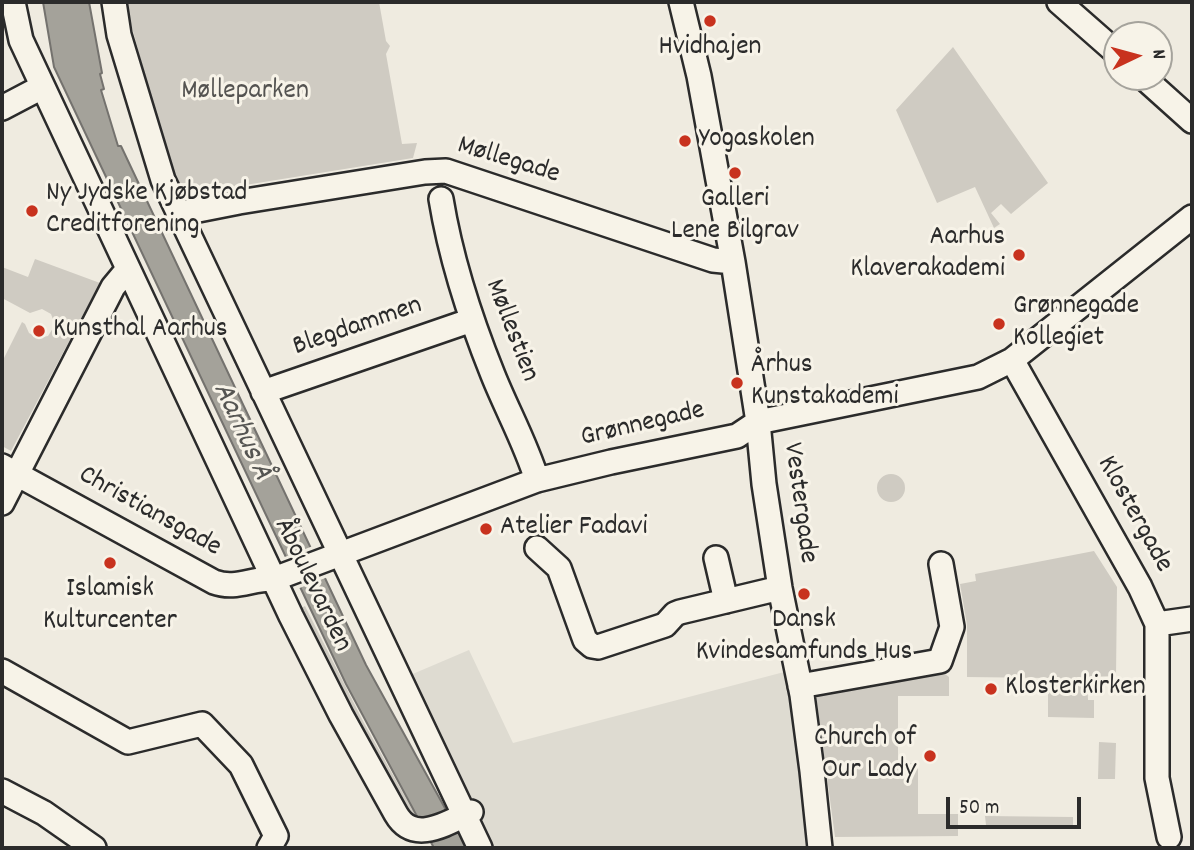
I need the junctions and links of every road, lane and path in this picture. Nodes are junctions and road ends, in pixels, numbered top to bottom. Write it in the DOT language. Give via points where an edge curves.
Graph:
graph roads {
  1 [pos="13,2"];
  2 [pos="114,2"];
  3 [pos="681,2"];
  4 [pos="1059,2"];
  5 [pos="1103,41"];
  6 [pos="42,87"];
  7 [pos="1159,91"];
  8 [pos="2,108"];
  9 [pos="1192,121"];
  10 [pos="440,199"];
  11 [pos="178,214"];
  12 [pos="1192,217"];
  13 [pos="733,262"];
  14 [pos="128,269"];
  15 [pos="472,320"];
  16 [pos="1012,360"];
  17 [pos="263,392"];
  18 [pos="758,422"];
  19 [pos="9,470"];
  20 [pos="537,480"];
  21 [pos="2,503"];
  22 [pos="537,548"];
  23 [pos="335,556"];
  24 [pos="716,558"];
  25 [pos="941,564"];
  26 [pos="281,577"];
  27 [pos="780,589"];
  28 [pos="726,601"];
  29 [pos="1192,619"];
  30 [pos="1157,624"];
  31 [pos="2,671"];
  32 [pos="800,686"];
  33 [pos="2,791"];
  34 [pos="464,815"];
  35 [pos="1169,837"];
  36 [pos="94,848"];
  37 [pos="269,848"];
  38 [pos="480,848"];
  39 [pos="820,848"];
  1 -- 6 [label="street, Åboulevarden" via="21,40"];
  2 -- 11 [label="street, Åboulevarden" via="119,35 163,180"];
  3 -- 13 [label="street, Vestergade"];
  4 -- 5 [label="street"];
  6 -- 8 [label="street"];
  6 -- 14 [label="street, Åboulevarden"];
  7 -- 9 [label="street"];
  10 -- 15 [label="street, Møllestien" via="451,256"];
  11 -- 13 [label="street, Møllegade" via="446,171 713,260"];
  11 -- 17 [label="street, Åboulevarden"];
  12 -- 16 [label="street, Grønnegade"];
  13 -- 18 [label="street, Vestergade"];
  14 -- 19 [label="street"];
  14 -- 26 [label="street, Åboulevarden"];
  15 -- 17 [label="street, Blegdammen"];
  15 -- 20 [label="street, Møllestien"];
  16 -- 18 [label="street, Grønnegade" via="978,377"];
  16 -- 30 [label="street, Klostergade"];
  17 -- 23 [label="street, Åboulevarden"];
  18 -- 20 [label="street, Grønnegade" via="737,436"];
  18 -- 27 [label="street, Vestergade"];
  19 -- 21 [label="street"];
  19 -- 26 [label="street, Christiansgade" via="214,582 235,587"];
  20 -- 23 [label="street, Grønnegade"];
  22 -- 28 [label="street" via="559,568 585,640 592,646 666,625 680,611"];
  23 -- 26 [label="street, Grønnegade"];
  23 -- 34 [label="street, Åboulevarden"];
  24 -- 28 [label="street"];
  25 -- 32 [label="street" via="952,627 940,661"];
  26 -- 34 [label="street, Åboulevarden" via="341,715 401,822 424,831"];
  27 -- 28 [label="street"];
  27 -- 32 [label="street, Vestergade"];
  29 -- 30 [label="street"];
  30 -- 35 [label="street, Klostergade" via="1157,778"];
  31 -- 37 [label="street" via="128,741 202,724 241,765 276,836"];
  32 -- 39 [label="street, Vestergade"];
  33 -- 36 [label="street"];
  34 -- 38 [label="street, Åboulevarden"];
}
